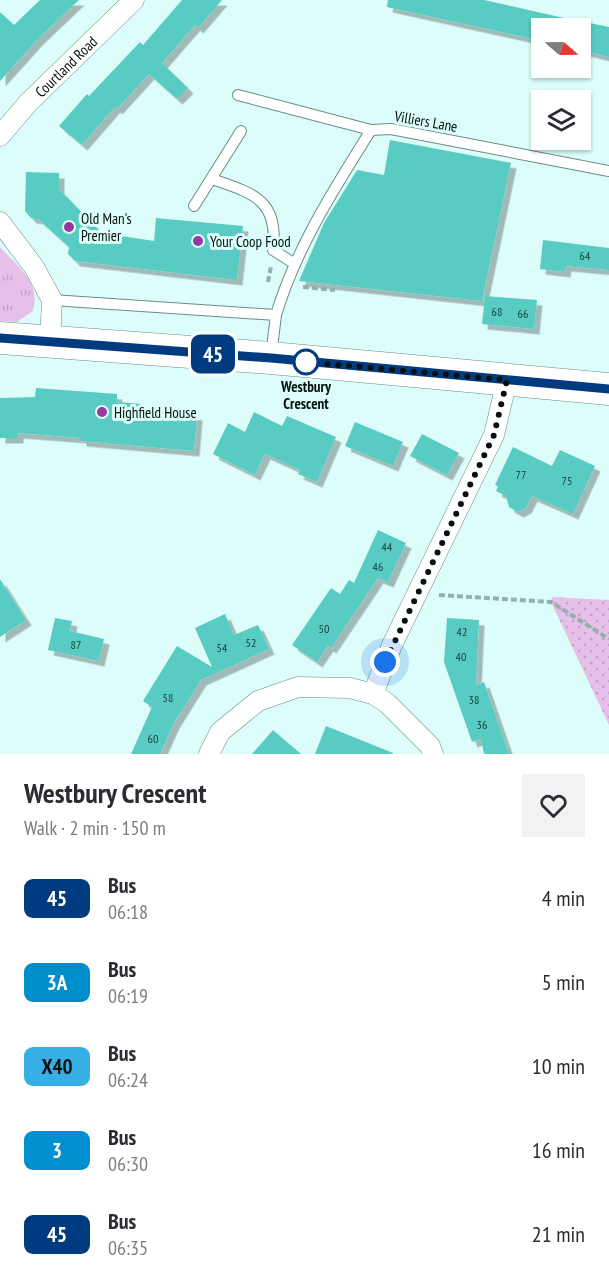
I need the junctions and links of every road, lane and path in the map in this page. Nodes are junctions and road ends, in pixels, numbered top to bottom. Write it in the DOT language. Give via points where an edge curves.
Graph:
graph roads {
  1 [pos="134,0"];
  2 [pos="238,95"];
  3 [pos="371,130"];
  4 [pos="241,131"];
  5 [pos="0,136"];
  6 [pos="609,171"];
  7 [pos="212,178"];
  8 [pos="194,207"];
  9 [pos="0,222"];
  10 [pos="295,264"];
  11 [pos="299,287"];
  12 [pos="335,290"];
  13 [pos="52,300"];
  14 [pos="276,315"];
  15 [pos="0,338"];
  16 [pos="50,342"];
  17 [pos="271,358"];
  18 [pos="507,380"];
  19 [pos="609,389"];
  20 [pos="417,593"];
  21 [pos="609,639"];
  22 [pos="373,694"];
  23 [pos="209,754"];
  24 [pos="433,754"];
  1 -- 5 [label="street, Courtland Road" via="28,103"];
  2 -- 3 [label="lane"];
  3 -- 6 [label="lane, Villiers Lane" via="391,129"];
  3 -- 10 [label="lane, Villiers Lane" via="328,199"];
  4 -- 7 [label="lane"];
  7 -- 8 [label="lane"];
  7 -- 10 [label="lane" via="260,197 273,223 273,250"];
  9 -- 13 [label="street" via="34,267"];
  10 -- 14 [label="lane, Villiers Lane"];
  11 -- 12 [label="path"];
  13 -- 14 [label="lane"];
  13 -- 16 [label="street"];
  14 -- 17 [label="lane, Villiers Lane"];
  15 -- 16 [label="main road"];
  16 -- 17 [label="main road"];
  17 -- 18 [label="main road"];
  18 -- 19 [label="main road"];
  18 -- 20 [label="street" via="494,435"];
  20 -- 21 [label="path" via="551,602"];
  20 -- 22 [label="street"];
  22 -- 23 [label="street" via="350,688 298,687 258,701 220,732"];
  22 -- 24 [label="street" via="430,746"];
}
